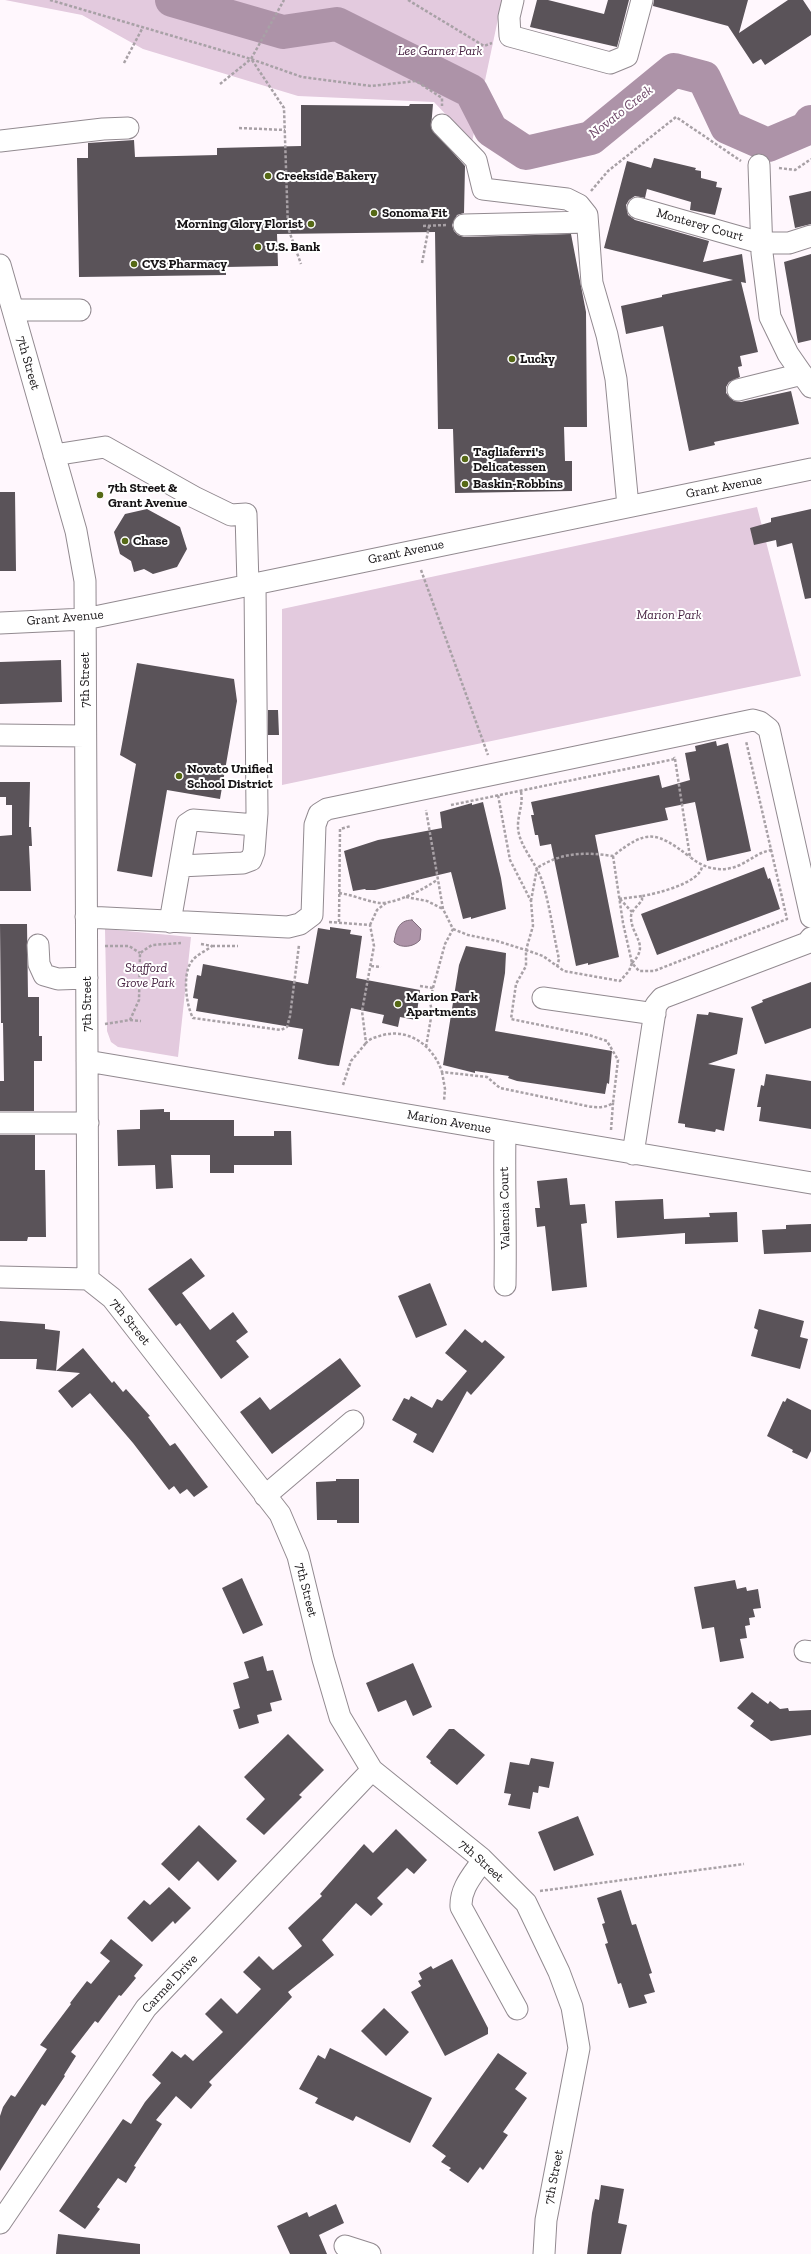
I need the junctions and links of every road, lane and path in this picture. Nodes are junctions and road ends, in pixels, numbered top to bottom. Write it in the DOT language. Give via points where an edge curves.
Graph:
graph roads {
  1 [pos="50,0"];
  2 [pos="408,0"];
  3 [pos="513,0"];
  4 [pos="642,0"];
  5 [pos="284,1"];
  6 [pos="143,28"];
  7 [pos="510,36"];
  8 [pos="251,59"];
  9 [pos="124,63"];
  10 [pos="220,84"];
  11 [pos="442,125"];
  12 [pos="128,128"];
  13 [pos="239,128"];
  14 [pos="285,130"];
  15 [pos="0,140"];
  16 [pos="811,159"];
  17 [pos="759,165"];
  18 [pos="638,208"];
  19 [pos="583,213"];
  20 [pos="464,225"];
  21 [pos="429,226"];
  22 [pos="288,228"];
  23 [pos="302,229"];
  24 [pos="811,236"];
  25 [pos="761,243"];
  26 [pos="422,263"];
  27 [pos="301,264"];
  28 [pos="0,265"];
  29 [pos="13,310"];
  30 [pos="80,310"];
  31 [pos="806,380"];
  32 [pos="738,390"];
  33 [pos="54,455"];
  34 [pos="811,469"];
  35 [pos="628,506"];
  36 [pos="423,579"];
  37 [pos="251,585"];
  38 [pos="84,619"];
  39 [pos="0,622"];
  40 [pos="0,735"];
  41 [pos="85,736"];
  42 [pos="746,739"];
  43 [pos="484,742"];
  44 [pos="674,753"];
  45 [pos="675,759"];
  46 [pos="521,792"];
  47 [pos="498,796"];
  48 [pos="450,806"];
  49 [pos="419,812"];
  50 [pos="256,825"];
  51 [pos="355,825"];
  52 [pos="772,850"];
  53 [pos="613,856"];
  54 [pos="690,857"];
  55 [pos="180,866"];
  56 [pos="702,866"];
  57 [pos="537,868"];
  58 [pos="438,880"];
  59 [pos="340,893"];
  60 [pos="642,896"];
  61 [pos="405,897"];
  62 [pos="619,899"];
  63 [pos="531,901"];
  64 [pos="386,902"];
  65 [pos="444,909"];
  66 [pos="632,912"];
  67 [pos="86,917"];
  68 [pos="811,917"];
  69 [pos="325,921"];
  70 [pos="170,922"];
  71 [pos="339,922"];
  72 [pos="370,925"];
  73 [pos="453,929"];
  74 [pos="192,933"];
  75 [pos="811,938"];
  76 [pos="300,939"];
  77 [pos="38,945"];
  78 [pos="86,946"];
  79 [pos="526,950"];
  80 [pos="140,953"];
  81 [pos="632,964"];
  82 [pos="371,966"];
  83 [pos="381,967"];
  84 [pos="557,967"];
  85 [pos="87,978"];
  86 [pos="420,986"];
  87 [pos="433,988"];
  88 [pos="543,998"];
  89 [pos="655,1014"];
  90 [pos="130,1020"];
  91 [pos="141,1021"];
  92 [pos="87,1023"];
  93 [pos="366,1043"];
  94 [pos="426,1047"];
  95 [pos="87,1061"];
  96 [pos="442,1072"];
  97 [pos="339,1103"];
  98 [pos="613,1103"];
  99 [pos="0,1122"];
  100 [pos="442,1122"];
  101 [pos="88,1123"];
  102 [pos="505,1132"];
  103 [pos="609,1149"];
  104 [pos="633,1154"];
  105 [pos="811,1183"];
  106 [pos="0,1277"];
  107 [pos="88,1279"];
  108 [pos="505,1285"];
  109 [pos="353,1421"];
  110 [pos="265,1496"];
  111 [pos="372,1770"];
  112 [pos="483,1860"];
  113 [pos="744,1864"];
  114 [pos="516,1894"];
  115 [pos="517,2009"];
  116 [pos="0,2222"];
  117 [pos="345,2246"];
  118 [pos="370,2254"];
  119 [pos="544,2254"];
  1 -- 6 [label="path"];
  2 -- 7 [label="path" via="484,46"];
  3 -- 7 [label="street" via="509,18"];
  4 -- 7 [label="street" via="627,56 610,63"];
  5 -- 8 [label="path"];
  6 -- 8 [label="path"];
  6 -- 9 [label="path"];
  8 -- 10 [label="path"];
  8 -- 11 [label="path" via="309,78 371,86 416,81 442,98"];
  8 -- 14 [label="path" via="284,108"];
  11 -- 19 [label="street" via="476,160 483,189 567,199"];
  12 -- 15 [label="street"];
  13 -- 14 [label="path"];
  14 -- 22 [label="path"];
  16 -- 17 [label="path" via="795,170"];
  17 -- 19 [label="path" via="744,163 676,118 608,171"];
  17 -- 25 [label="street, Monterey Court"];
  18 -- 25 [label="street, Monterey Court"];
  19 -- 20 [label="street"];
  19 -- 35 [label="street" via="592,283 616,379"];
  21 -- 26 [label="path"];
  22 -- 23 [label="path"];
  22 -- 27 [label="path"];
  24 -- 25 [label="street, Monterey Court" via="789,243"];
  25 -- 31 [label="street, Monterey Court" via="770,317 788,354"];
  28 -- 29 [label="street, 7th Street"];
  29 -- 30 [label="street"];
  29 -- 33 [label="street, 7th Street"];
  31 -- 32 [label="street"];
  33 -- 37 [label="street" via="105,447 231,515 246,514"];
  33 -- 38 [label="street, 7th Street" via="76,531 85,581"];
  34 -- 35 [label="street, Grant Avenue"];
  35 -- 37 [label="street, Grant Avenue"];
  36 -- 43 [label="path"];
  37 -- 38 [label="street, Grant Avenue"];
  37 -- 50 [label="street"];
  38 -- 39 [label="street, Grant Avenue"];
  38 -- 41 [label="street, 7th Street"];
  40 -- 41 [label="street"];
  41 -- 67 [label="street, 7th Street"];
  42 -- 52 [label="path"];
  44 -- 45 [label="path"];
  45 -- 46 [label="path"];
  45 -- 54 [label="path"];
  46 -- 47 [label="path"];
  46 -- 57 [label="path" via="523,801 518,833"];
  47 -- 48 [label="path"];
  47 -- 63 [label="path" via="510,860"];
  49 -- 58 [label="path" via="427,810"];
  50 -- 55 [label="street" via="251,860 243,864"];
  50 -- 55 [label="street" via="193,820 187,824"];
  51 -- 59 [label="path" via="340,830"];
  52 -- 56 [label="path" via="728,868"];
  52 -- 81 [label="path" via="787,919 654,971 639,971"];
  53 -- 54 [label="path" via="635,840 651,836 667,841"];
  53 -- 57 [label="path" via="576,853 554,859"];
  53 -- 62 [label="path"];
  54 -- 56 [label="path"];
  55 -- 70 [label="street"];
  56 -- 60 [label="path" via="698,874 689,880 661,892"];
  57 -- 63 [label="path"];
  57 -- 84 [label="path" via="553,929 559,960"];
  58 -- 61 [label="path"];
  58 -- 65 [label="path"];
  59 -- 64 [label="path"];
  59 -- 71 [label="path"];
  60 -- 62 [label="path"];
  60 -- 66 [label="path" via="639,905"];
  61 -- 64 [label="path"];
  61 -- 65 [label="path" via="427,901"];
  62 -- 66 [label="path"];
  62 -- 81 [label="path"];
  63 -- 79 [label="path" via="533,926"];
  64 -- 72 [label="path" via="377,910"];
  65 -- 73 [label="path"];
  66 -- 81 [label="path" via="631,918 641,950"];
  67 -- 70 [label="street"];
  67 -- 78 [label="street, 7th Street"];
  68 -- 74 [label="street" via="769,729 753,720 327,809 319,814 314,825 312,915 300,924 288,927"];
  69 -- 71 [label="path"];
  70 -- 74 [label="street"];
  71 -- 72 [label="path"];
  72 -- 82 [label="path" via="374,946"];
  73 -- 79 [label="path"];
  73 -- 87 [label="path" via="445,944"];
  74 -- 76 [label="path" via="212,946 191,961 188,970 186,1003 193,1018 281,1030 287,1027 290,1016"];
  74 -- 80 [label="path" via="152,946"];
  75 -- 89 [label="street" via="807,943 662,998 656,1005"];
  77 -- 85 [label="street" via="39,964 44,975 58,978"];
  78 -- 80 [label="path" via="129,946"];
  78 -- 85 [label="street, 7th Street"];
  79 -- 84 [label="path" via="544,956"];
  79 -- 98 [label="path" via="526,966 516,984 511,1019 607,1041 618,1060"];
  80 -- 90 [label="path" via="139,1000"];
  81 -- 84 [label="path" via="620,981 564,972"];
  82 -- 83 [label="path"];
  82 -- 93 [label="path" via="362,1011"];
  85 -- 92 [label="street, 7th Street"];
  86 -- 87 [label="path"];
  87 -- 94 [label="path"];
  88 -- 89 [label="street"];
  89 -- 104 [label="street"];
  90 -- 91 [label="path"];
  90 -- 92 [label="path" via="108,1024"];
  92 -- 95 [label="street, 7th Street"];
  93 -- 94 [label="path" via="379,1036 398,1034 413,1037"];
  93 -- 97 [label="path" via="351,1061"];
  94 -- 96 [label="path"];
  95 -- 97 [label="street, Marion Avenue"];
  95 -- 101 [label="street, 7th Street"];
  96 -- 98 [label="path" via="487,1077 500,1088 595,1108"];
  96 -- 100 [label="path" via="445,1089"];
  97 -- 100 [label="street, Marion Avenue"];
  98 -- 103 [label="path"];
  99 -- 101 [label="street"];
  100 -- 102 [label="street, Marion Avenue"];
  101 -- 107 [label="street, 7th Street"];
  102 -- 103 [label="street, Marion Avenue"];
  102 -- 108 [label="street, Valencia Court"];
  103 -- 104 [label="street, Marion Avenue"];
  104 -- 105 [label="street, Marion Avenue"];
  106 -- 107 [label="street"];
  107 -- 110 [label="street, 7th Street" via="112,1298"];
  109 -- 110 [label="street"];
  110 -- 111 [label="street, 7th Street" via="280,1514 298,1556 322,1659 340,1717"];
  111 -- 112 [label="street, 7th Street"];
  111 -- 116 [label="street, Carmel Drive" via="146,2008"];
  112 -- 114 [label="street, 7th Street"];
  112 -- 115 [label="street" via="464,1888 460,1897 461,1907"];
  113 -- 114 [label="path"];
  114 -- 119 [label="street, 7th Street" via="526,1903 559,1972 572,2007 579,2048 546,2220"];
  117 -- 118 [label="street"];
}
